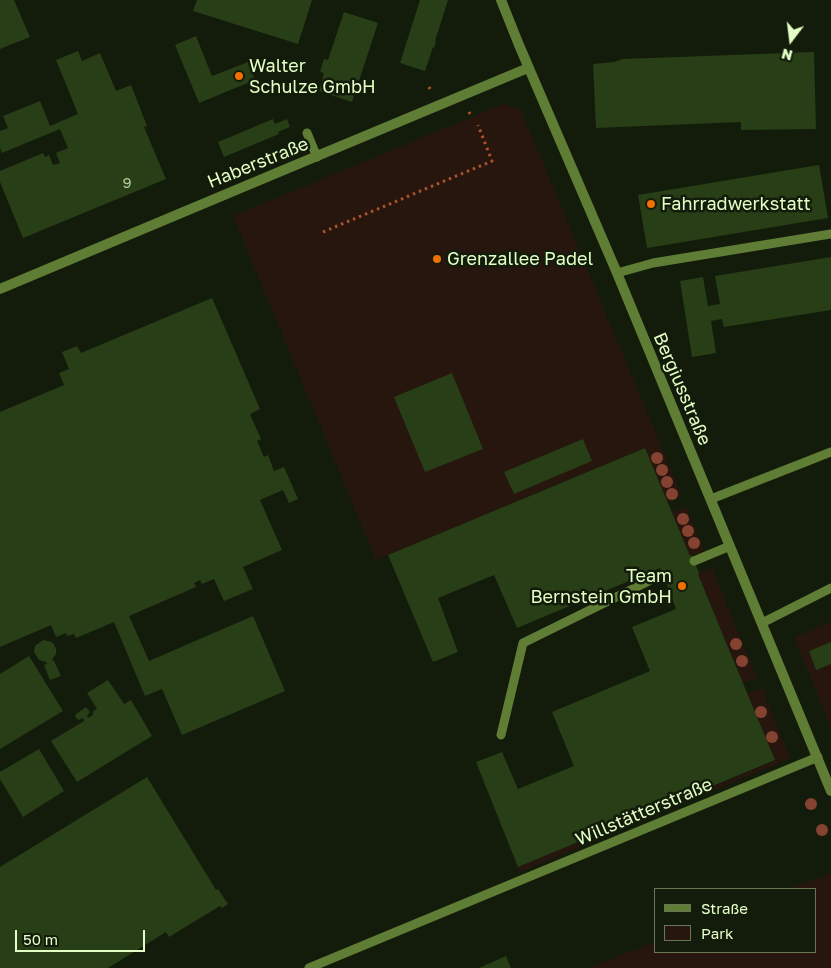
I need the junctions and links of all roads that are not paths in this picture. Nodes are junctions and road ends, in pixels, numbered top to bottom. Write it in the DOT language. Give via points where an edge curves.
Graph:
graph roads {
  1 [pos="501,0"];
  2 [pos="528,68"];
  3 [pos="307,133"];
  4 [pos="317,157"];
  5 [pos="831,234"];
  6 [pos="617,273"];
  7 [pos="0,289"];
  8 [pos="831,452"];
  9 [pos="711,499"];
  10 [pos="730,546"];
  11 [pos="694,561"];
  12 [pos="663,574"];
  13 [pos="831,588"];
  14 [pos="762,623"];
  15 [pos="501,734"];
  16 [pos="818,757"];
  17 [pos="831,791"];
  18 [pos="308,968"];
  1 -- 2 [label="street, Bergiusstraße"];
  2 -- 4 [label="street, Haberstraße"];
  2 -- 6 [label="street, Bergiusstraße"];
  3 -- 4 [label="lane"];
  4 -- 7 [label="street, Haberstraße"];
  5 -- 6 [label="lane"];
  6 -- 9 [label="street, Bergiusstraße"];
  8 -- 9 [label="lane"];
  9 -- 10 [label="street, Bergiusstraße"];
  10 -- 11 [label="lane"];
  10 -- 14 [label="street, Bergiusstraße"];
  12 -- 15 [label="lane" via="523,642"];
  13 -- 14 [label="lane"];
  14 -- 16 [label="street, Bergiusstraße"];
  16 -- 17 [label="street, Bergiusstraße"];
  16 -- 18 [label="lane, Willstätterstraße"];
}
